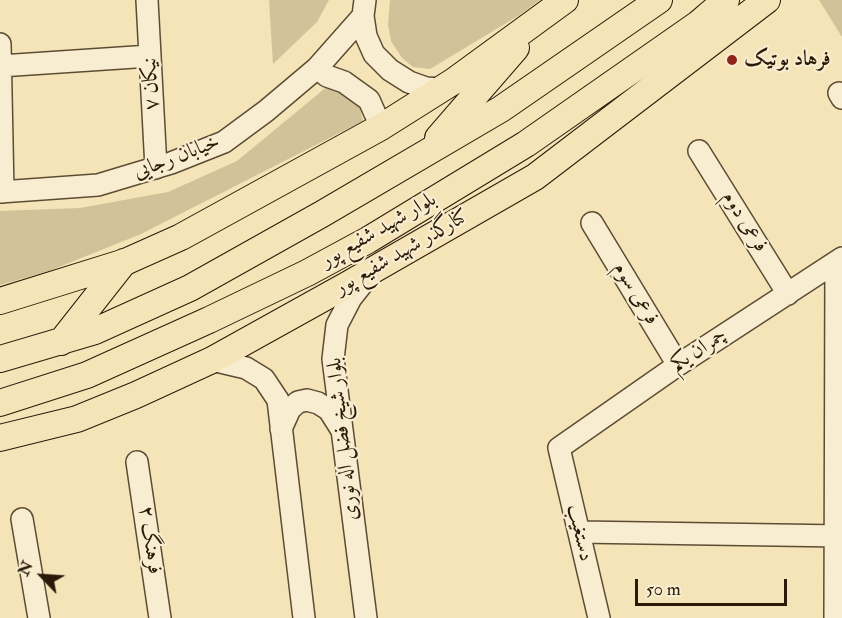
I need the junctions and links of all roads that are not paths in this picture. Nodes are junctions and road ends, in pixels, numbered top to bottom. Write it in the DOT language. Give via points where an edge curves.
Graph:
graph roads {
  1 [pos="147,0"];
  2 [pos="659,0"];
  3 [pos="726,0"];
  4 [pos="767,0"];
  5 [pos="556,7"];
  6 [pos="364,8"];
  7 [pos="0,44"];
  8 [pos="150,56"];
  9 [pos="0,66"];
  10 [pos="317,68"];
  11 [pos="440,89"];
  12 [pos="381,127"];
  13 [pos="699,151"];
  14 [pos="424,155"];
  15 [pos="156,168"];
  16 [pos="2,192"];
  17 [pos="592,223"];
  18 [pos="839,260"];
  19 [pos="125,262"];
  20 [pos="372,271"];
  21 [pos="788,294"];
  22 [pos="0,301"];
  23 [pos="62,342"];
  24 [pos="0,359"];
  25 [pos="212,360"];
  26 [pos="678,365"];
  27 [pos="136,395"];
  28 [pos="7,401"];
  29 [pos="281,429"];
  30 [pos="343,432"];
  31 [pos="0,438"];
  32 [pos="559,448"];
  33 [pos="137,462"];
  34 [pos="22,519"];
  35 [pos="579,532"];
  36 [pos="838,536"];
  37 [pos="39,618"];
  38 [pos="160,618"];
  39 [pos="304,618"];
  40 [pos="366,618"];
  41 [pos="599,618"];
  42 [pos="835,618"];
  1 -- 8 [label="street, نیکان ۷"];
  2 -- 14 [label="main road, بلوار شهید شفیع پور" via="501,109"];
  3 -- 28 [label="main road, بلوار شهید شفیع پور" via="698,24 526,144 368,240 307,273 87,375"];
  4 -- 20 [label="main road, کنارگذر شهید شفیع پور" via="535,177"];
  5 -- 11 [label="main road"];
  5 -- 14 [label="main road"];
  6 -- 10 [label="street, خیابان رجایی"];
  6 -- 11 [label="street" via="366,36 375,54 390,70 409,82"];
  7 -- 9 [label="street"];
  8 -- 9 [label="street"];
  8 -- 15 [label="street, نیکان ۷"];
  9 -- 16 [label="street"];
  10 -- 12 [label="street" via="369,100"];
  10 -- 15 [label="street, خیابان رجایی" via="224,142"];
  11 -- 12 [label="main road"];
  12 -- 19 [label="main road" via="181,237"];
  13 -- 21 [label="street, فرعی دوم"];
  14 -- 23 [label="main road, بلوار شهید شفیع پور" via="190,288"];
  15 -- 16 [label="street, خیابان رجایی" via="98,185"];
  17 -- 26 [label="street, فرعی سوم"];
  18 -- 21 [label="street, چمران یکم"];
  18 -- 36 [label="street"];
  19 -- 22 [label="main road"];
  19 -- 23 [label="main road"];
  20 -- 25 [label="main road, کنارگذر شهید شفیع پور"];
  20 -- 30 [label="street, بلوار شیخ فضل اله نوری" via="337,325 333,359"];
  21 -- 26 [label="street, چمران یکم"];
  23 -- 24 [label="main road, بلوار شهید شفیع پور"];
  25 -- 27 [label="main road, کنارگذر شهید شفیع پور"];
  25 -- 29 [label="street" via="246,368 264,379 278,400"];
  26 -- 32 [label="street, چمران یکم"];
  27 -- 28 [label="main road"];
  27 -- 31 [label="main road, کنارگذر شهید شفیع پور" via="77,419"];
  29 -- 30 [label="street" via="290,409 307,400 329,410"];
  29 -- 39 [label="street"];
  30 -- 40 [label="street, بلوار شیخ فضل اله نوری"];
  32 -- 35 [label="street, دستغیب"];
  33 -- 38 [label="street, فرهنگ ۲"];
  34 -- 37 [label="street"];
  35 -- 36 [label="street"];
  35 -- 41 [label="street, دستغیب"];
  36 -- 42 [label="street"];
}
